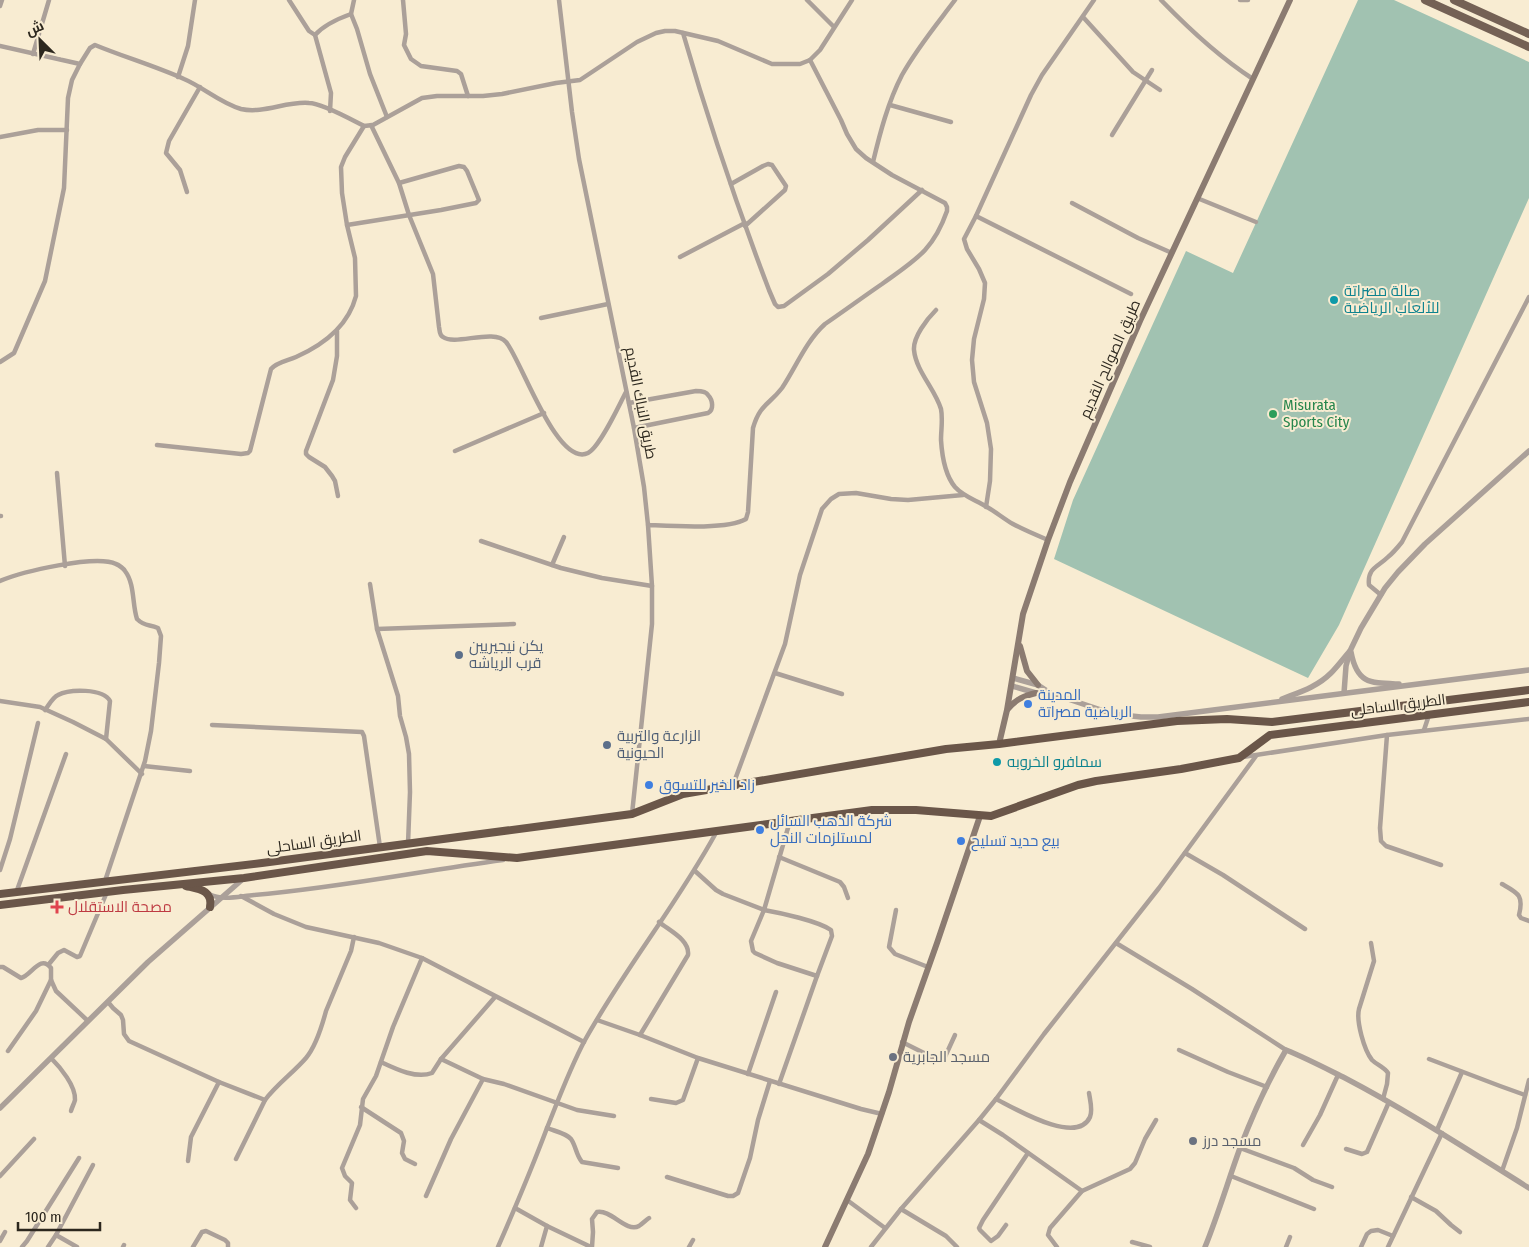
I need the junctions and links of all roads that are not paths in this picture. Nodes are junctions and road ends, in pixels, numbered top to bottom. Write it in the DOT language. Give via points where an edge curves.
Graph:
graph roads {
  1 [pos="2,0"];
  2 [pos="49,0"];
  3 [pos="195,0"];
  4 [pos="289,0"];
  5 [pos="354,0"];
  6 [pos="403,0"];
  7 [pos="559,0"];
  8 [pos="806,0"];
  9 [pos="955,0"];
  10 [pos="1094,0"];
  11 [pos="1160,0"];
  12 [pos="1240,0"];
  13 [pos="1248,0"];
  14 [pos="1290,0"];
  15 [pos="1425,0"];
  16 [pos="1454,0"];
  17 [pos="850,1"];
  18 [pos="0,6"];
  19 [pos="351,14"];
  20 [pos="1083,17"];
  21 [pos="834,27"];
  22 [pos="683,33"];
  23 [pos="1529,34"];
  24 [pos="315,35"];
  25 [pos="0,46"];
  26 [pos="1529,47"];
  27 [pos="33,54"];
  28 [pos="810,60"];
  29 [pos="80,64"];
  30 [pos="1152,70"];
  31 [pos="178,77"];
  32 [pos="1254,79"];
  33 [pos="1144,81"];
  34 [pos="569,82"];
  35 [pos="200,87"];
  36 [pos="1160,90"];
  37 [pos="468,96"];
  38 [pos="890,105"];
  39 [pos="330,111"];
  40 [pos="387,117"];
  41 [pos="951,122"];
  42 [pos="371,125"];
  43 [pos="364,126"];
  44 [pos="67,130"];
  45 [pos="1112,135"];
  46 [pos="0,137"];
  47 [pos="873,162"];
  48 [pos="399,183"];
  49 [pos="731,184"];
  50 [pos="922,190"];
  51 [pos="187,192"];
  52 [pos="1196,198"];
  53 [pos="1072,203"];
  54 [pos="409,215"];
  55 [pos="976,216"];
  56 [pos="1256,222"];
  57 [pos="347,225"];
  58 [pos="745,225"];
  59 [pos="1172,254"];
  60 [pos="680,257"];
  61 [pos="1131,294"];
  62 [pos="1529,297"];
  63 [pos="608,304"];
  64 [pos="936,310"];
  65 [pos="541,318"];
  66 [pos="337,331"];
  67 [pos="0,362"];
  68 [pos="626,392"];
  69 [pos="629,403"];
  70 [pos="544,413"];
  71 [pos="634,428"];
  72 [pos="157,445"];
  73 [pos="455,451"];
  74 [pos="1529,451"];
  75 [pos="56,473"];
  76 [pos="963,495"];
  77 [pos="338,496"];
  78 [pos="986,507"];
  79 [pos="648,525"];
  80 [pos="564,537"];
  81 [pos="481,540"];
  82 [pos="1048,540"];
  83 [pos="552,565"];
  84 [pos="65,566"];
  85 [pos="0,581"];
  86 [pos="370,584"];
  87 [pos="652,586"];
  88 [pos="1381,595"];
  89 [pos="514,624"];
  90 [pos="377,629"];
  91 [pos="1019,640"];
  92 [pos="1350,651"];
  93 [pos="1529,670"];
  94 [pos="774,673"];
  95 [pos="1013,678"];
  96 [pos="1418,684"];
  97 [pos="1038,685"];
  98 [pos="1012,686"];
  99 [pos="1529,690"];
  100 [pos="1036,693"];
  101 [pos="1050,693"];
  102 [pos="1344,693"];
  103 [pos="842,694"];
  104 [pos="0,701"];
  105 [pos="1428,702"];
  106 [pos="1529,702"];
  107 [pos="1269,703"];
  108 [pos="45,710"];
  109 [pos="1007,710"];
  110 [pos="1429,715"];
  111 [pos="1529,719"];
  112 [pos="38,722"];
  113 [pos="212,725"];
  114 [pos="1424,730"];
  115 [pos="1388,735"];
  116 [pos="106,739"];
  117 [pos="999,744"];
  118 [pos="66,754"];
  119 [pos="1256,756"];
  120 [pos="1239,758"];
  121 [pos="144,766"];
  122 [pos="190,772"];
  123 [pos="142,774"];
  124 [pos="734,784"];
  125 [pos="632,814"];
  126 [pos="980,816"];
  127 [pos="790,821"];
  128 [pos="717,831"];
  129 [pos="408,844"];
  130 [pos="380,847"];
  131 [pos="1185,853"];
  132 [pos="779,857"];
  133 [pos="517,858"];
  134 [pos="1441,865"];
  135 [pos="0,870"];
  136 [pos="695,871"];
  137 [pos="244,878"];
  138 [pos="105,882"];
  139 [pos="182,884"];
  140 [pos="1502,884"];
  141 [pos="107,892"];
  142 [pos="16,893"];
  143 [pos="0,894"];
  144 [pos="208,894"];
  145 [pos="241,896"];
  146 [pos="221,898"];
  147 [pos="848,898"];
  148 [pos="0,905"];
  149 [pos="210,907"];
  150 [pos="764,910"];
  151 [pos="896,910"];
  152 [pos="1529,921"];
  153 [pos="659,922"];
  154 [pos="1305,929"];
  155 [pos="354,937"];
  156 [pos="1116,943"];
  157 [pos="1371,943"];
  158 [pos="422,958"];
  159 [pos="49,964"];
  160 [pos="0,967"];
  161 [pos="928,967"];
  162 [pos="817,976"];
  163 [pos="51,980"];
  164 [pos="776,992"];
  165 [pos="496,997"];
  166 [pos="108,1002"];
  167 [pos="597,1020"];
  168 [pos="88,1021"];
  169 [pos="640,1035"];
  170 [pos="955,1035"];
  171 [pos="584,1042"];
  172 [pos="902,1042"];
  173 [pos="1179,1050"];
  174 [pos="1286,1050"];
  175 [pos="8,1051"];
  176 [pos="51,1058"];
  177 [pos="698,1058"];
  178 [pos="441,1059"];
  179 [pos="1428,1059"];
  180 [pos="381,1062"];
  181 [pos="1462,1072"];
  182 [pos="748,1074"];
  183 [pos="1338,1075"];
  184 [pos="483,1079"];
  185 [pos="1529,1080"];
  186 [pos="220,1082"];
  187 [pos="770,1082"];
  188 [pos="779,1084"];
  189 [pos="1267,1087"];
  190 [pos="1089,1093"];
  191 [pos="1525,1094"];
  192 [pos="651,1099"];
  193 [pos="996,1099"];
  194 [pos="265,1100"];
  195 [pos="1386,1100"];
  196 [pos="557,1102"];
  197 [pos="361,1107"];
  198 [pos="0,1108"];
  199 [pos="71,1111"];
  200 [pos="882,1114"];
  201 [pos="614,1116"];
  202 [pos="980,1120"];
  203 [pos="1156,1120"];
  204 [pos="548,1128"];
  205 [pos="1439,1132"];
  206 [pos="34,1138"];
  207 [pos="1303,1145"];
  208 [pos="1240,1148"];
  209 [pos="1346,1149"];
  210 [pos="1028,1153"];
  211 [pos="79,1158"];
  212 [pos="236,1159"];
  213 [pos="188,1161"];
  214 [pos="415,1164"];
  215 [pos="93,1165"];
  216 [pos="618,1168"];
  217 [pos="1502,1171"];
  218 [pos="0,1176"];
  219 [pos="1231,1176"];
  220 [pos="667,1177"];
  221 [pos="1332,1187"];
  222 [pos="1529,1188"];
  223 [pos="1082,1191"];
  224 [pos="426,1196"];
  225 [pos="1411,1197"];
  226 [pos="847,1200"];
  227 [pos="356,1208"];
  228 [pos="515,1208"];
  229 [pos="901,1209"];
  230 [pos="1314,1209"];
  231 [pos="649,1218"];
  232 [pos="1006,1225"];
  233 [pos="547,1226"];
  234 [pos="885,1228"];
  235 [pos="5,1232"];
  236 [pos="1460,1232"];
  237 [pos="56,1235"];
  238 [pos="1393,1236"];
  239 [pos="1290,1237"];
  240 [pos="693,1240"];
  241 [pos="0,1241"];
  242 [pos="1132,1242"];
  243 [pos="22,1247"];
  244 [pos="48,1247"];
  245 [pos="77,1247"];
  246 [pos="193,1247"];
  247 [pos="228,1247"];
  248 [pos="498,1247"];
  249 [pos="541,1247"];
  250 [pos="592,1247"];
  251 [pos="689,1247"];
  252 [pos="824,1247"];
  253 [pos="871,1247"];
  254 [pos="957,1247"];
  255 [pos="1057,1247"];
  256 [pos="1150,1247"];
  257 [pos="1205,1247"];
  258 [pos="1286,1247"];
  259 [pos="1361,1247"];
  260 [pos="1388,1247"];
  1 -- 18 [label="street"];
  2 -- 27 [label="street"];
  3 -- 31 [label="street" via="188,46"];
  4 -- 24 [label="street"];
  5 -- 19 [label="street"];
  6 -- 37 [label="street" via="404,45 411,59 421,66 461,74"];
  7 -- 34 [label="street, طريق النباك القديم"];
  8 -- 21 [label="street"];
  9 -- 38 [label="street" via="907,66"];
  10 -- 20 [label="street"];
  11 -- 32 [label="street" via="1235,67"];
  12 -- 13 [label="street"];
  14 -- 32 [label="main road, طريق الصوالح القديم"];
  15 -- 26 [label="main road"];
  16 -- 23 [label="main road"];
  17 -- 21 [label="street"];
  19 -- 24 [label="street" via="336,19"];
  19 -- 40 [label="street"];
  20 -- 33 [label="street"];
  20 -- 55 [label="street" via="1030,95"];
  21 -- 28 [label="street" via="825,44"];
  22 -- 28 [label="street" via="718,41 772,64 800,64"];
  22 -- 34 [label="street" via="665,31 651,35 629,46 587,77"];
  22 -- 49 [label="street"];
  24 -- 39 [label="street" via="331,93"];
  25 -- 27 [label="street"];
  27 -- 29 [label="street"];
  28 -- 47 [label="street" via="856,149"];
  29 -- 31 [label="street" via="95,45"];
  29 -- 44 [label="street" via="68,98"];
  30 -- 33 [label="street"];
  31 -- 35 [label="street"];
  32 -- 52 [label="main road, طريق الصوالح القديم"];
  33 -- 36 [label="street"];
  33 -- 45 [label="street"];
  34 -- 37 [label="street" via="502,94"];
  34 -- 63 [label="street, طريق النباك القديم" via="579,159"];
  35 -- 39 [label="street" via="223,101 248,110 309,103"];
  35 -- 51 [label="street" via="166,149 180,170"];
  37 -- 40 [label="street" via="422,98"];
  38 -- 41 [label="street"];
  38 -- 47 [label="street"];
  39 -- 43 [label="street"];
  40 -- 42 [label="street"];
  42 -- 43 [label="street"];
  42 -- 48 [label="street"];
  43 -- 57 [label="street" via="341,167"];
  44 -- 46 [label="street" via="38,130"];
  44 -- 67 [label="street" via="64,188 45,280 14,353"];
  47 -- 50 [label="street"];
  48 -- 54 [label="street"];
  48 -- 54 [label="street" via="464,167 479,200"];
  49 -- 58 [label="street"];
  49 -- 58 [label="street" via="768,164 786,186"];
  50 -- 58 [label="street" via="828,274 781,308 775,304"];
  50 -- 79 [label="street" via="947,207 934,240 905,269 816,332 780,390 756,416 746,519 719,525"];
  52 -- 56 [label="street"];
  52 -- 59 [label="main road, طريق الصوالح القديم"];
  53 -- 59 [label="street"];
  54 -- 57 [label="street"];
  54 -- 70 [label="street" via="433,274 440,335 445,339 494,336 504,340"];
  55 -- 61 [label="street"];
  55 -- 78 [label="street" via="964,239 985,283 972,360 974,382 987,423 991,450"];
  57 -- 66 [label="street" via="355,258 356,296"];
  58 -- 60 [label="street"];
  59 -- 82 [label="main road, طريق الصوالح القديم" via="1074,473"];
  62 -- 88 [label="street" via="1402,542 1368,577 1369,585"];
  63 -- 65 [label="street"];
  63 -- 68 [label="street, طريق النباك القديم"];
  64 -- 76 [label="street" via="927,319 914,349 941,409 945,467"];
  66 -- 72 [label="street" via="317,346 273,366 248,453"];
  66 -- 77 [label="street" via="333,380 306,450 308,457 325,467 336,481"];
  68 -- 69 [label="street, طريق النباك القديم"];
  68 -- 70 [label="street" via="593,449 581,455 558,437"];
  69 -- 71 [label="street, طريق النباك القديم"];
  69 -- 71 [label="street" via="696,391 706,392 712,408 708,414"];
  70 -- 73 [label="street"];
  71 -- 79 [label="street, طريق النباك القديم"];
  74 -- 88 [label="street" via="1425,544"];
  75 -- 84 [label="street"];
  76 -- 78 [label="street"];
  76 -- 94 [label="street" via="891,500 856,493 840,494 831,499 822,509 800,575 785,644"];
  78 -- 82 [label="street"];
  79 -- 87 [label="street, طريق النباك القديم"];
  80 -- 83 [label="street"];
  81 -- 83 [label="street"];
  82 -- 91 [label="main road, طريق الصوالح القديم" via="1023,614"];
  83 -- 87 [label="street"];
  84 -- 85 [label="street" via="40,568"];
  84 -- 121 [label="street" via="102,561 116,564 130,580 137,619 159,630 160,655 152,731"];
  86 -- 90 [label="street"];
  87 -- 125 [label="street, طريق النباك القديم" via="652,624"];
  88 -- 92 [label="street"];
  89 -- 90 [label="street"];
  90 -- 129 [label="street" via="398,696 409,754"];
  91 -- 95 [label="main road, طريق الصوالح القديم"];
  91 -- 97 [label="main road" via="1027,671"];
  92 -- 96 [label="street" via="1362,678 1377,683"];
  92 -- 102 [label="street"];
  92 -- 107 [label="street" via="1321,682"];
  93 -- 96 [label="street"];
  94 -- 103 [label="street"];
  94 -- 124 [label="street"];
  95 -- 97 [label="street"];
  95 -- 98 [label="main road, طريق الصوالح القديم"];
  96 -- 102 [label="street"];
  97 -- 101 [label="street"];
  98 -- 100 [label="street"];
  98 -- 109 [label="main road, طريق الصوالح القديم"];
  99 -- 105 [label="highway, الطريق الساحلى"];
  100 -- 101 [label="street"];
  100 -- 109 [label="main road" via="1022,696"];
  101 -- 107 [label="street" via="1113,714 1141,717 1174,716"];
  102 -- 107 [label="street"];
  104 -- 108 [label="street"];
  105 -- 110 [label="highway"];
  105 -- 117 [label="highway, الطريق الساحلى" via="1272,722 1227,718 1177,722"];
  106 -- 110 [label="highway, الطريق الساحلى"];
  108 -- 116 [label="street"];
  108 -- 116 [label="street" via="52,699 62,693 102,693 110,701"];
  109 -- 117 [label="main road, طريق الصوالح القديم"];
  110 -- 114 [label="street"];
  110 -- 120 [label="highway, الطريق الساحلى" via="1270,735"];
  111 -- 114 [label="street"];
  112 -- 135 [label="street"];
  113 -- 130 [label="street" via="362,732"];
  114 -- 115 [label="street"];
  115 -- 119 [label="street"];
  115 -- 134 [label="street" via="1380,839 1386,846"];
  116 -- 123 [label="street"];
  117 -- 124 [label="highway, الطريق الساحلى" via="946,749"];
  118 -- 142 [label="street"];
  119 -- 120 [label="street"];
  119 -- 131 [label="street"];
  120 -- 126 [label="highway, الطريق الساحلى" via="1096,781 997,815"];
  121 -- 122 [label="street"];
  121 -- 123 [label="street"];
  123 -- 138 [label="street"];
  124 -- 125 [label="highway, الطريق الساحلى" via="677,796"];
  125 -- 129 [label="highway, الطريق الساحلى"];
  126 -- 127 [label="highway, الطريق الساحلى" via="872,810"];
  126 -- 161 [label="main road"];
  127 -- 128 [label="highway, الطريق الساحلى"];
  127 -- 132 [label="street"];
  128 -- 133 [label="highway, الطريق الساحلى"];
  128 -- 136 [label="street"];
  129 -- 130 [label="highway, الطريق الساحلى"];
  130 -- 138 [label="highway, الطريق الساحلى"];
  131 -- 154 [label="street"];
  131 -- 156 [label="street"];
  132 -- 147 [label="street" via="840,882"];
  132 -- 150 [label="street"];
  133 -- 137 [label="highway, الطريق الساحلى" via="427,851"];
  133 -- 145 [label="street"];
  136 -- 150 [label="street" via="723,894"];
  136 -- 153 [label="street"];
  137 -- 139 [label="highway, الطريق الساحلى"];
  137 -- 146 [label="street"];
  138 -- 142 [label="highway, الطريق الساحلى"];
  139 -- 141 [label="highway, الطريق الساحلى"];
  139 -- 144 [label="highway"];
  140 -- 152 [label="street" via="1520,896 1519,915"];
  141 -- 148 [label="highway, الطريق الساحلى"];
  141 -- 159 [label="street" via="80,956 64,950"];
  142 -- 143 [label="highway, الطريق الساحلى"];
  144 -- 146 [label="street"];
  144 -- 149 [label="highway"];
  145 -- 146 [label="street"];
  145 -- 155 [label="street" via="306,927"];
  146 -- 149 [label="street"];
  149 -- 166 [label="street"];
  150 -- 162 [label="street" via="751,941 753,951"];
  150 -- 162 [label="street" via="831,930 832,936"];
  151 -- 161 [label="street" via="889,947 895,954"];
  153 -- 167 [label="street"];
  153 -- 169 [label="street" via="684,941 688,955"];
  155 -- 158 [label="street"];
  155 -- 194 [label="street" via="307,1056"];
  156 -- 174 [label="street"];
  156 -- 193 [label="street"];
  157 -- 195 [label="street" via="1374,961 1358,1017 1370,1057 1388,1073"];
  158 -- 165 [label="street"];
  158 -- 180 [label="street"];
  159 -- 160 [label="street" via="39,964 22,978"];
  159 -- 163 [label="street"];
  161 -- 172 [label="main road"];
  162 -- 188 [label="street"];
  163 -- 168 [label="street" via="56,991"];
  163 -- 175 [label="street" via="36,1011"];
  164 -- 182 [label="street"];
  165 -- 171 [label="street"];
  165 -- 178 [label="street"];
  166 -- 168 [label="street"];
  166 -- 186 [label="street" via="121,1015 124,1034 129,1041"];
  167 -- 169 [label="street"];
  167 -- 171 [label="street"];
  168 -- 176 [label="street"];
  169 -- 177 [label="street"];
  170 -- 172 [label="street" via="941,1061"];
  171 -- 196 [label="street"];
  172 -- 200 [label="main road"];
  173 -- 189 [label="street"];
  174 -- 183 [label="street"];
  174 -- 189 [label="street"];
  176 -- 198 [label="street"];
  176 -- 199 [label="street" via="74,1094"];
  177 -- 182 [label="street"];
  177 -- 192 [label="street" via="681,1102"];
  178 -- 180 [label="street" via="432,1074 426,1075"];
  178 -- 184 [label="street"];
  179 -- 181 [label="street"];
  180 -- 197 [label="street"];
  181 -- 191 [label="street"];
  181 -- 205 [label="street"];
  182 -- 187 [label="street"];
  183 -- 195 [label="street"];
  183 -- 207 [label="street"];
  184 -- 196 [label="street"];
  184 -- 224 [label="street"];
  185 -- 191 [label="street"];
  186 -- 194 [label="street"];
  186 -- 213 [label="street" via="191,1137"];
  187 -- 188 [label="street"];
  187 -- 220 [label="street" via="738,1193 728,1196"];
  188 -- 200 [label="street"];
  189 -- 208 [label="street"];
  190 -- 193 [label="street" via="1090,1117 1077,1127 1067,1128 1036,1119"];
  191 -- 217 [label="street"];
  193 -- 202 [label="street"];
  194 -- 212 [label="street"];
  195 -- 205 [label="street"];
  195 -- 209 [label="street" via="1367,1152 1362,1154"];
  196 -- 201 [label="street"];
  196 -- 204 [label="street"];
  197 -- 214 [label="street" via="401,1133 404,1159"];
  197 -- 227 [label="street" via="360,1125 342,1168 352,1183 350,1200"];
  200 -- 226 [label="main road"];
  202 -- 210 [label="street"];
  202 -- 229 [label="street"];
  203 -- 223 [label="street" via="1130,1169"];
  204 -- 216 [label="street" via="571,1139 582,1162"];
  204 -- 228 [label="street"];
  205 -- 217 [label="street"];
  205 -- 225 [label="street"];
  206 -- 218 [label="street"];
  208 -- 219 [label="street"];
  208 -- 221 [label="street" via="1294,1168"];
  210 -- 223 [label="street"];
  210 -- 232 [label="street" via="979,1228 991,1241"];
  211 -- 243 [label="street"];
  215 -- 237 [label="street"];
  217 -- 222 [label="street"];
  219 -- 230 [label="street"];
  219 -- 257 [label="street"];
  223 -- 255 [label="street" via="1048,1232"];
  225 -- 236 [label="street" via="1436,1211"];
  225 -- 238 [label="street"];
  226 -- 234 [label="street"];
  226 -- 252 [label="main road"];
  228 -- 233 [label="street"];
  228 -- 248 [label="street"];
  229 -- 234 [label="street"];
  229 -- 254 [label="street" via="946,1236"];
  231 -- 250 [label="street" via="640,1226 633,1227 605,1212 597,1212 592,1219"];
  233 -- 249 [label="street"];
  233 -- 250 [label="street"];
  234 -- 253 [label="street"];
  235 -- 241 [label="street"];
  237 -- 244 [label="street"];
  237 -- 245 [label="street"];
  238 -- 259 [label="street" via="1378,1230 1371,1231"];
  238 -- 260 [label="street"];
  239 -- 258 [label="street"];
  240 -- 251 [label="street"];
  242 -- 256 [label="street"];
  246 -- 247 [label="street" via="204,1231 226,1240"];
}
